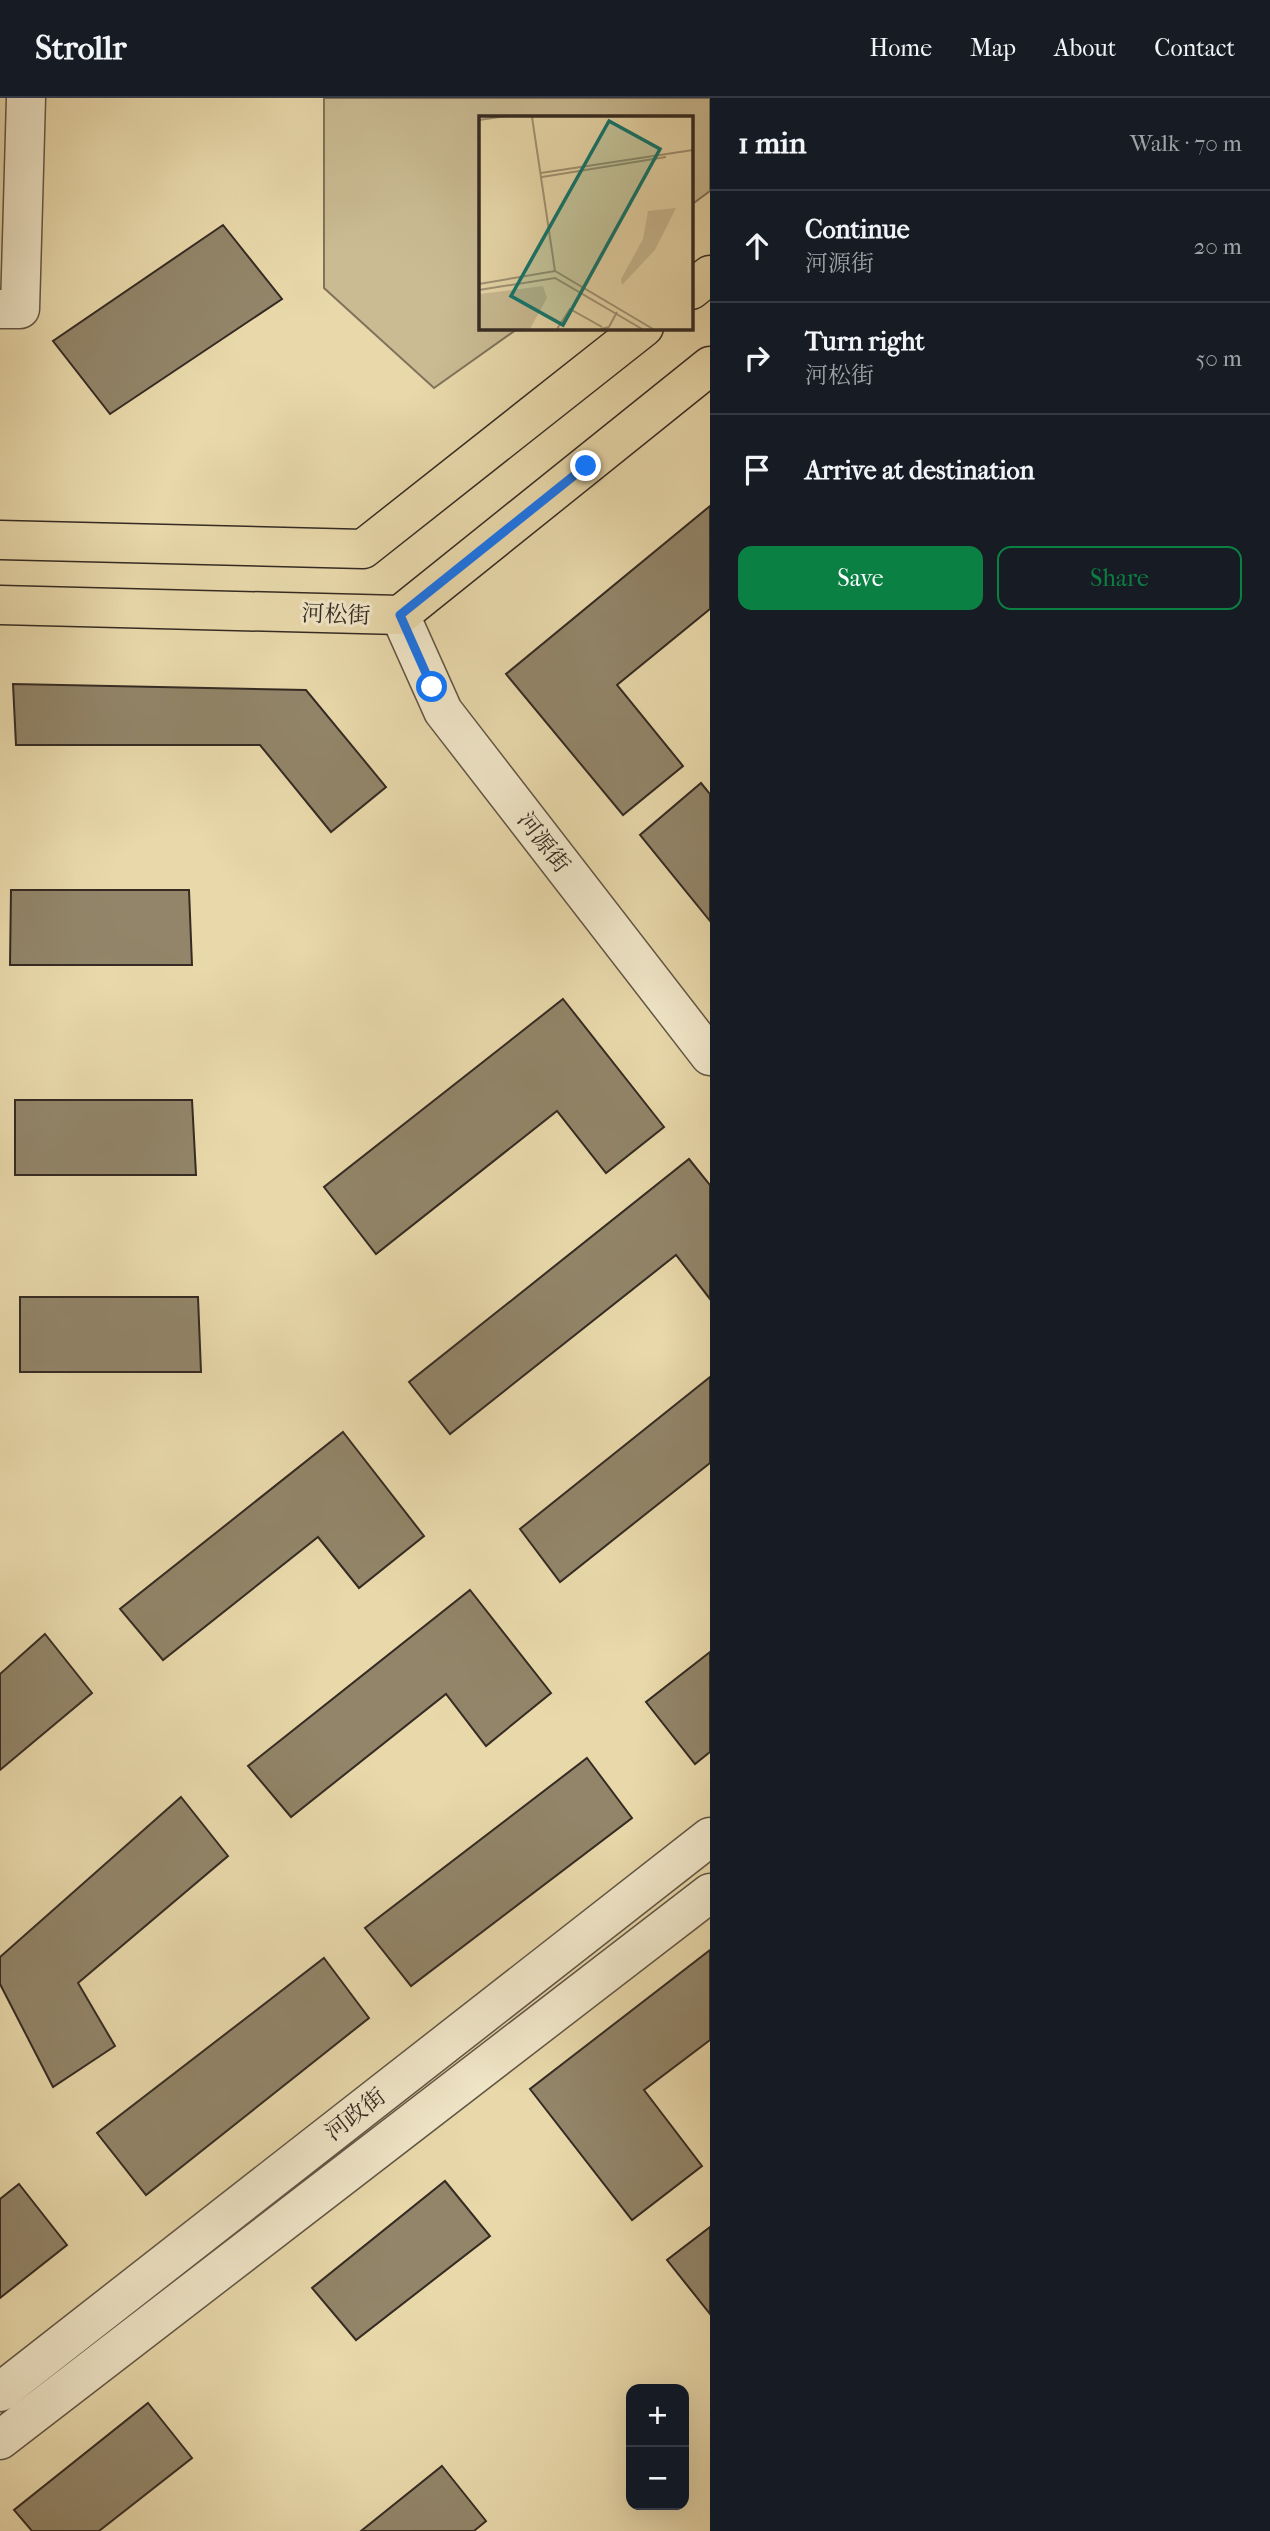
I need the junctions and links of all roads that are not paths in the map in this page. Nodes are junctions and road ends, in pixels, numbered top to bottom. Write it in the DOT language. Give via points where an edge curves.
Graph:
graph roads {
  1 [pos="26,98"];
  2 [pos="710,275"];
  3 [pos="692,289"];
  4 [pos="0,309"];
  5 [pos="641,329"];
  6 [pos="710,366"];
  7 [pos="0,540"];
  8 [pos="0,605"];
  9 [pos="400,615"];
  10 [pos="710,1056"];
  11 [pos="710,1837"];
  12 [pos="710,1893"];
  13 [pos="0,2392"];
  14 [pos="0,2440"];
  1 -- 4 [label="street" via="20,309"];
  2 -- 3 [label="main road"];
  5 -- 7 [label="main road" via="363,549"];
  6 -- 9 [label="main road, 河松街"];
  8 -- 9 [label="main road, 河松街"];
  9 -- 10 [label="street, 河源街" via="443,711"];
  11 -- 13 [label="street, 河政街"];
  12 -- 14 [label="street, 河政街"];
}
